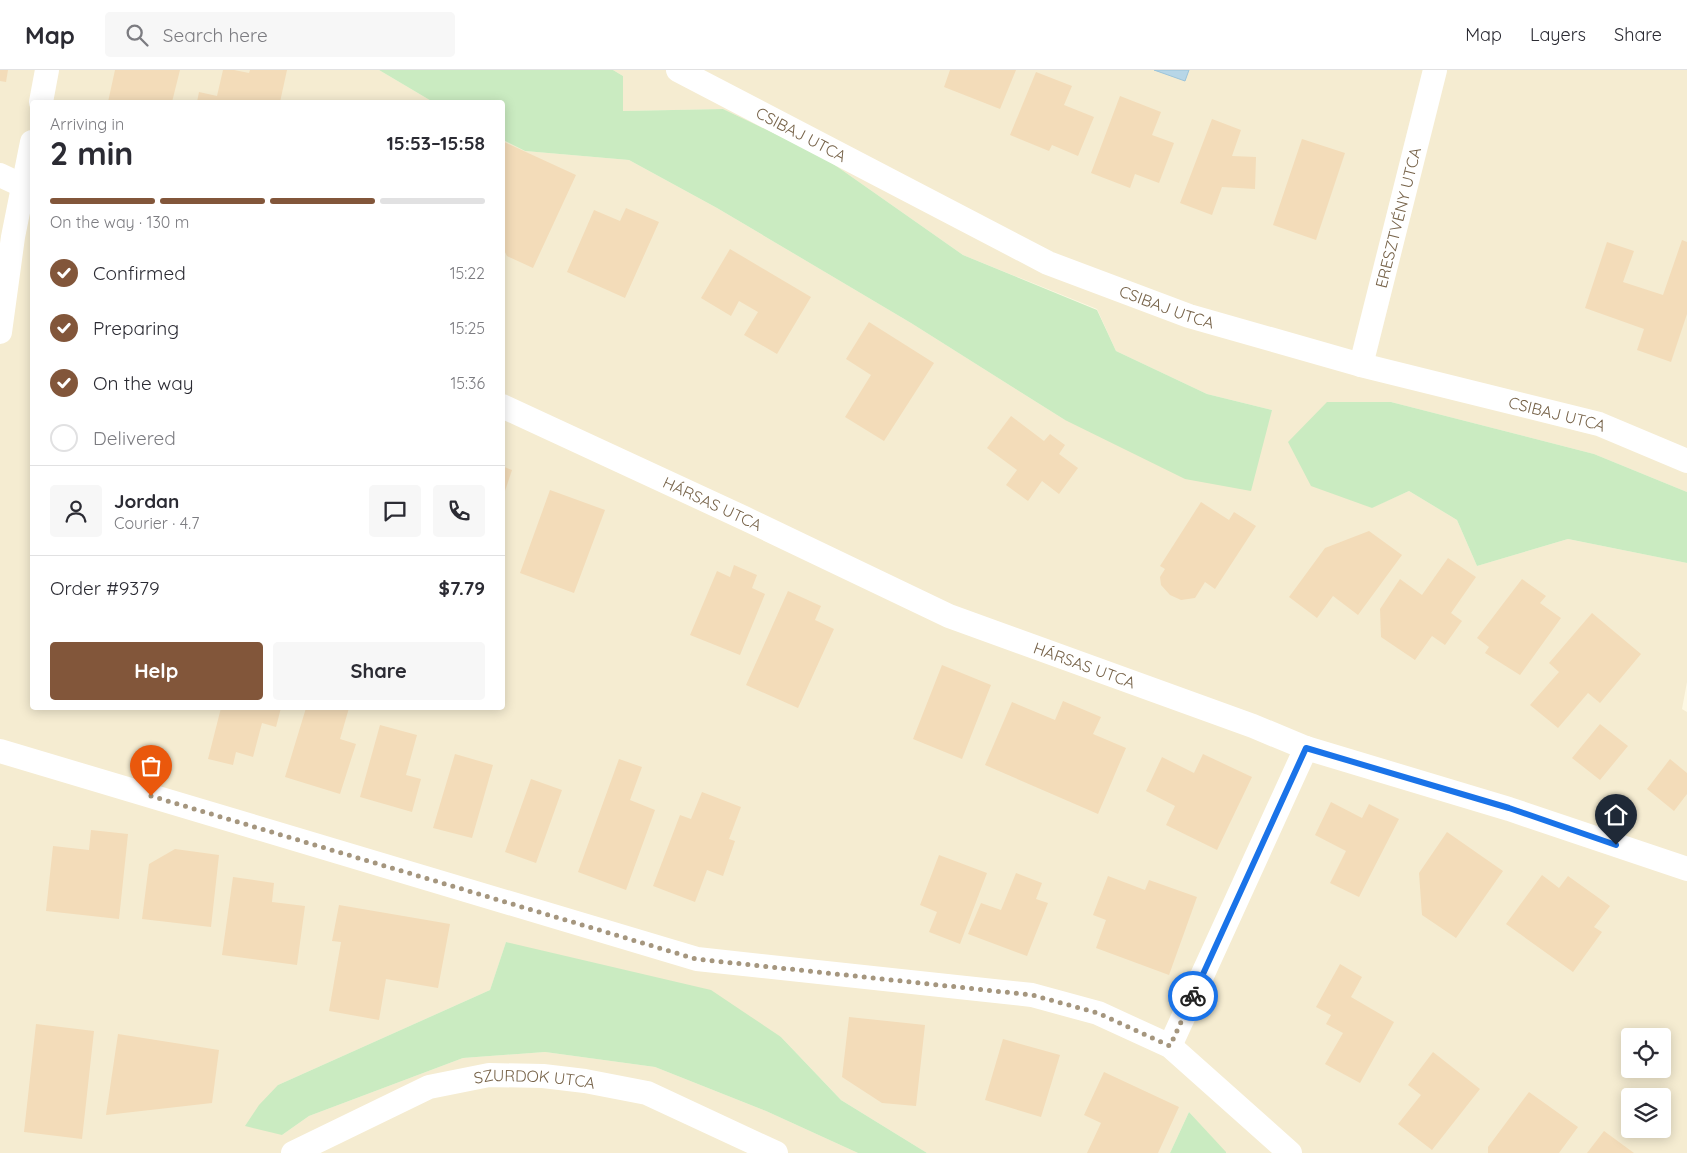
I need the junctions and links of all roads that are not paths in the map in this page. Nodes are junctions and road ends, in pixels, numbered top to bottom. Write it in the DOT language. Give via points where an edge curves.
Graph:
graph roads {
  1 [pos="47,70"];
  2 [pos="678,70"];
  3 [pos="1435,70"];
  4 [pos="41,100"];
  5 [pos="30,165"];
  6 [pos="0,175"];
  7 [pos="28,188"];
  8 [pos="0,332"];
  9 [pos="1361,365"];
  10 [pos="505,407"];
  11 [pos="1687,461"];
  12 [pos="1306,748"];
  13 [pos="0,750"];
  14 [pos="1687,869"];
  15 [pos="1170,1046"];
  16 [pos="335,1144"];
  17 [pos="293,1153"];
  18 [pos="776,1153"];
  19 [pos="1290,1153"];
  1 -- 4 [label="street"];
  2 -- 9 [label="street, CSIBAJ UTCA" via="1048,264 1188,316"];
  3 -- 9 [label="street, ERESZTVÉNY UTCA"];
  5 -- 7 [label="street"];
  6 -- 7 [label="street"];
  7 -- 8 [label="street" via="13,237"];
  9 -- 11 [label="street, CSIBAJ UTCA" via="1599,424"];
  10 -- 12 [label="street, HÁRSAS UTCA" via="949,616"];
  12 -- 14 [label="street, HÁRSAS UTCA" via="1509,808"];
  12 -- 15 [label="street"];
  13 -- 15 [label="street" via="696,959 1032,995 1098,1013"];
  15 -- 19 [label="street"];
  16 -- 17 [label="street, SZURDOK UTCA"];
  16 -- 18 [label="street, SZURDOK UTCA" via="429,1087 489,1075 543,1076 647,1093"];
}
